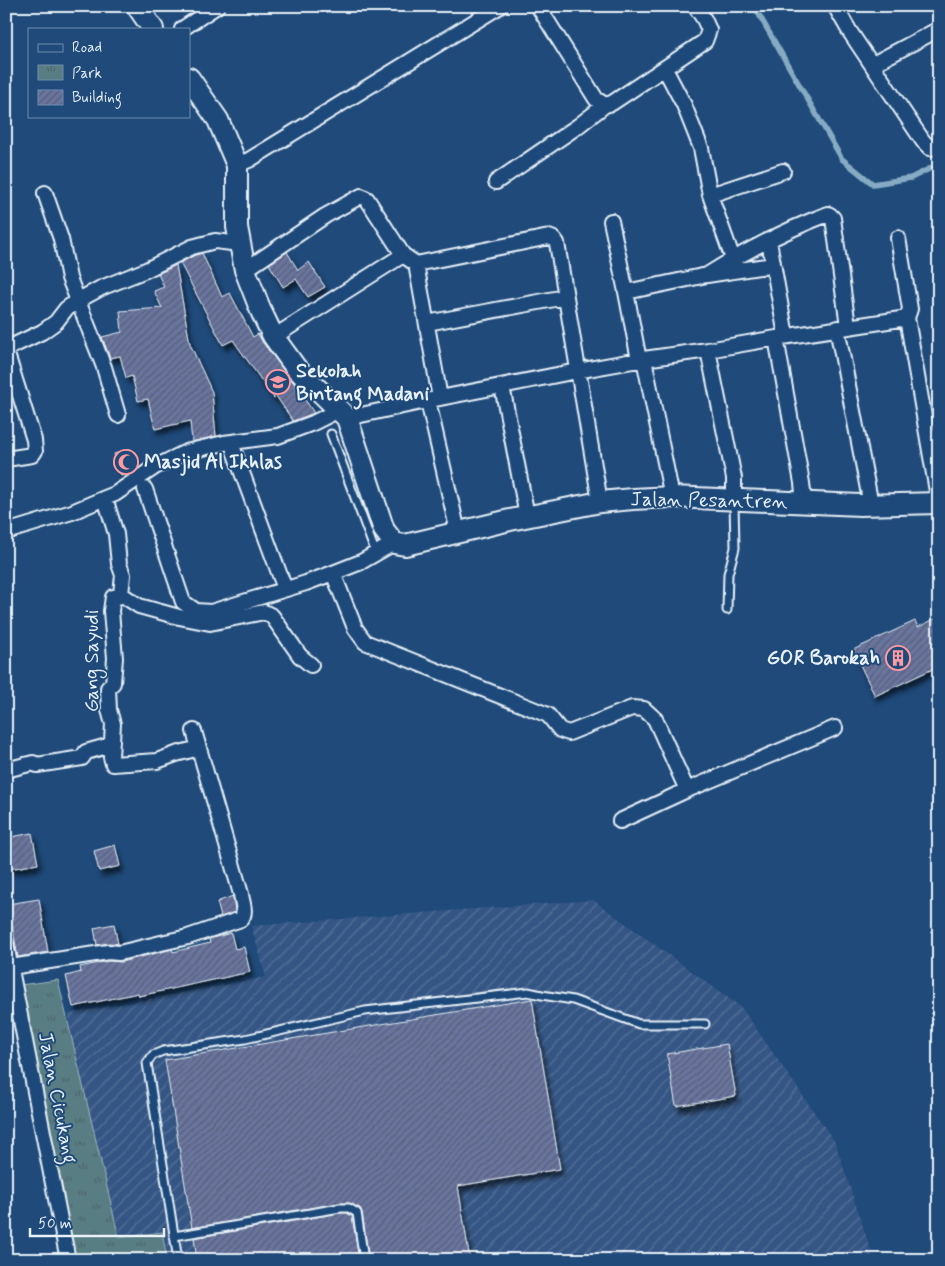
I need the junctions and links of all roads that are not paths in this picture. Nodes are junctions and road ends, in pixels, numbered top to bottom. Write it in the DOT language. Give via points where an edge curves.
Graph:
graph roads {
  1 [pos="137,6"];
  2 [pos="217,6"];
  3 [pos="500,6"];
  4 [pos="538,6"];
  5 [pos="695,6"];
  6 [pos="835,6"];
  7 [pos="152,28"];
  8 [pos="184,28"];
  9 [pos="939,29"];
  10 [pos="873,64"];
  11 [pos="665,69"];
  12 [pos="190,79"];
  13 [pos="605,105"];
  14 [pos="939,147"];
  15 [pos="237,165"];
  16 [pos="783,171"];
  17 [pos="496,182"];
  18 [pos="45,192"];
  19 [pos="710,196"];
  20 [pos="611,221"];
  21 [pos="898,238"];
  22 [pos="769,241"];
  23 [pos="240,244"];
  24 [pos="403,254"];
  25 [pos="733,259"];
  26 [pos="416,264"];
  27 [pos="773,265"];
  28 [pos="245,270"];
  29 [pos="708,275"];
  30 [pos="626,292"];
  31 [pos="565,297"];
  32 [pos="77,301"];
  33 [pos="907,318"];
  34 [pos="428,323"];
  35 [pos="843,327"];
  36 [pos="273,336"];
  37 [pos="781,337"];
  38 [pos="6,350"];
  39 [pos="708,350"];
  40 [pos="641,360"];
  41 [pos="577,371"];
  42 [pos="502,386"];
  43 [pos="434,399"];
  44 [pos="343,414"];
  45 [pos="118,415"];
  46 [pos="331,434"];
  47 [pos="234,451"];
  48 [pos="6,459"];
  49 [pos="145,489"];
  50 [pos="672,497"];
  51 [pos="105,498"];
  52 [pos="938,499"];
  53 [pos="734,500"];
  54 [pos="600,502"];
  55 [pos="804,502"];
  56 [pos="871,505"];
  57 [pos="527,516"];
  58 [pos="6,532"];
  59 [pos="458,532"];
  60 [pos="394,544"];
  61 [pos="376,554"];
  62 [pos="333,573"];
  63 [pos="285,589"];
  64 [pos="121,594"];
  65 [pos="727,610"];
  66 [pos="311,665"];
  67 [pos="835,728"];
  68 [pos="194,731"];
  69 [pos="111,743"];
  70 [pos="199,748"];
  71 [pos="6,770"];
  72 [pos="687,790"];
  73 [pos="620,820"];
  74 [pos="6,944"];
  75 [pos="11,967"];
  76 [pos="705,1024"];
  77 [pos="174,1236"];
  78 [pos="68,1260"];
  79 [pos="178,1260"];
  80 [pos="364,1260"];
  1 -- 7 [label="street"];
  2 -- 8 [label="street"];
  3 -- 15 [label="street"];
  4 -- 13 [label="street" via="596,99"];
  5 -- 11 [label="street" via="709,30 705,41"];
  6 -- 10 [label="street"];
  9 -- 10 [label="street"];
  10 -- 14 [label="street" via="924,141 930,148"];
  11 -- 13 [label="street"];
  11 -- 19 [label="street" via="701,148"];
  12 -- 15 [label="street" via="218,120"];
  13 -- 17 [label="street"];
  15 -- 23 [label="street"];
  16 -- 19 [label="street"];
  18 -- 32 [label="street"];
  19 -- 25 [label="street"];
  20 -- 30 [label="street"];
  21 -- 33 [label="street" via="910,309"];
  22 -- 25 [label="street"];
  22 -- 27 [label="street"];
  22 -- 35 [label="street" via="819,217 828,214 833,218"];
  23 -- 28 [label="street"];
  23 -- 32 [label="street" via="214,241 192,246"];
  24 -- 26 [label="street"];
  24 -- 28 [label="street" via="367,199 361,196 325,216"];
  24 -- 36 [label="street"];
  25 -- 29 [label="street"];
  26 -- 31 [label="street" via="549,237 556,243"];
  26 -- 34 [label="street"];
  27 -- 29 [label="street"];
  27 -- 37 [label="street"];
  28 -- 36 [label="street"];
  29 -- 30 [label="street"];
  30 -- 40 [label="street"];
  31 -- 34 [label="street"];
  31 -- 41 [label="street"];
  32 -- 38 [label="street" via="42,332"];
  32 -- 45 [label="street" via="104,368"];
  33 -- 35 [label="street"];
  33 -- 52 [label="street"];
  34 -- 43 [label="street"];
  35 -- 37 [label="street"];
  35 -- 56 [label="street"];
  36 -- 44 [label="street" via="296,368"];
  37 -- 39 [label="street"];
  37 -- 55 [label="street"];
  38 -- 48 [label="street" via="35,451 32,455"];
  39 -- 40 [label="street"];
  39 -- 53 [label="street" via="734,478"];
  40 -- 41 [label="street"];
  40 -- 50 [label="street"];
  41 -- 42 [label="street"];
  41 -- 54 [label="street"];
  42 -- 43 [label="street"];
  42 -- 57 [label="street"];
  43 -- 44 [label="street"];
  43 -- 59 [label="street"];
  44 -- 51 [label="street" via="278,436 186,452"];
  44 -- 60 [label="street" via="384,530"];
  46 -- 61 [label="lane"];
  47 -- 63 [label="street"];
  49 -- 63 [label="street" via="183,602 196,611 211,612"];
  50 -- 53 [label="street, Jalan Pesantren"];
  50 -- 54 [label="street, Jalan Pesantren"];
  51 -- 58 [label="street" via="72,512"];
  51 -- 64 [label="street, Gang Sayudi" via="116,534 123,576"];
  52 -- 56 [label="street, Jalan Pesantren"];
  53 -- 55 [label="street, Jalan Pesantren"];
  53 -- 65 [label="lane" via="735,548 728,574"];
  54 -- 57 [label="street, Jalan Pesantren"];
  55 -- 56 [label="street, Jalan Pesantren"];
  57 -- 59 [label="street, Jalan Pesantren"];
  59 -- 60 [label="street, Jalan Pesantren" via="405,545"];
  60 -- 61 [label="street"];
  61 -- 62 [label="street"];
  62 -- 63 [label="street"];
  62 -- 72 [label="street" via="355,628 365,642 548,715 560,730 568,733 632,708 644,709 655,719"];
  64 -- 66 [label="street" via="139,606 210,623 264,612 272,616 300,656"];
  64 -- 69 [label="street, Gang Sayudi" via="112,597 111,611 115,658 113,683 108,688 113,724"];
  67 -- 72 [label="street"];
  68 -- 70 [label="street"];
  69 -- 70 [label="street, Gang Sayudi" via="113,764 157,761"];
  69 -- 71 [label="street" via="86,752 82,758 33,763"];
  70 -- 75 [label="street" via="245,913 243,917 188,938 119,953"];
  72 -- 73 [label="street"];
  74 -- 75 [label="street, Jalan Cicukang"];
  75 -- 78 [label="street, Jalan Cicukang"];
  76 -- 77 [label="lane" via="639,1024 573,1000 528,992 365,1011 245,1039 153,1055 147,1062"];
  77 -- 79 [label="lane"];
  77 -- 80 [label="lane" via="349,1208 357,1213"];
}
